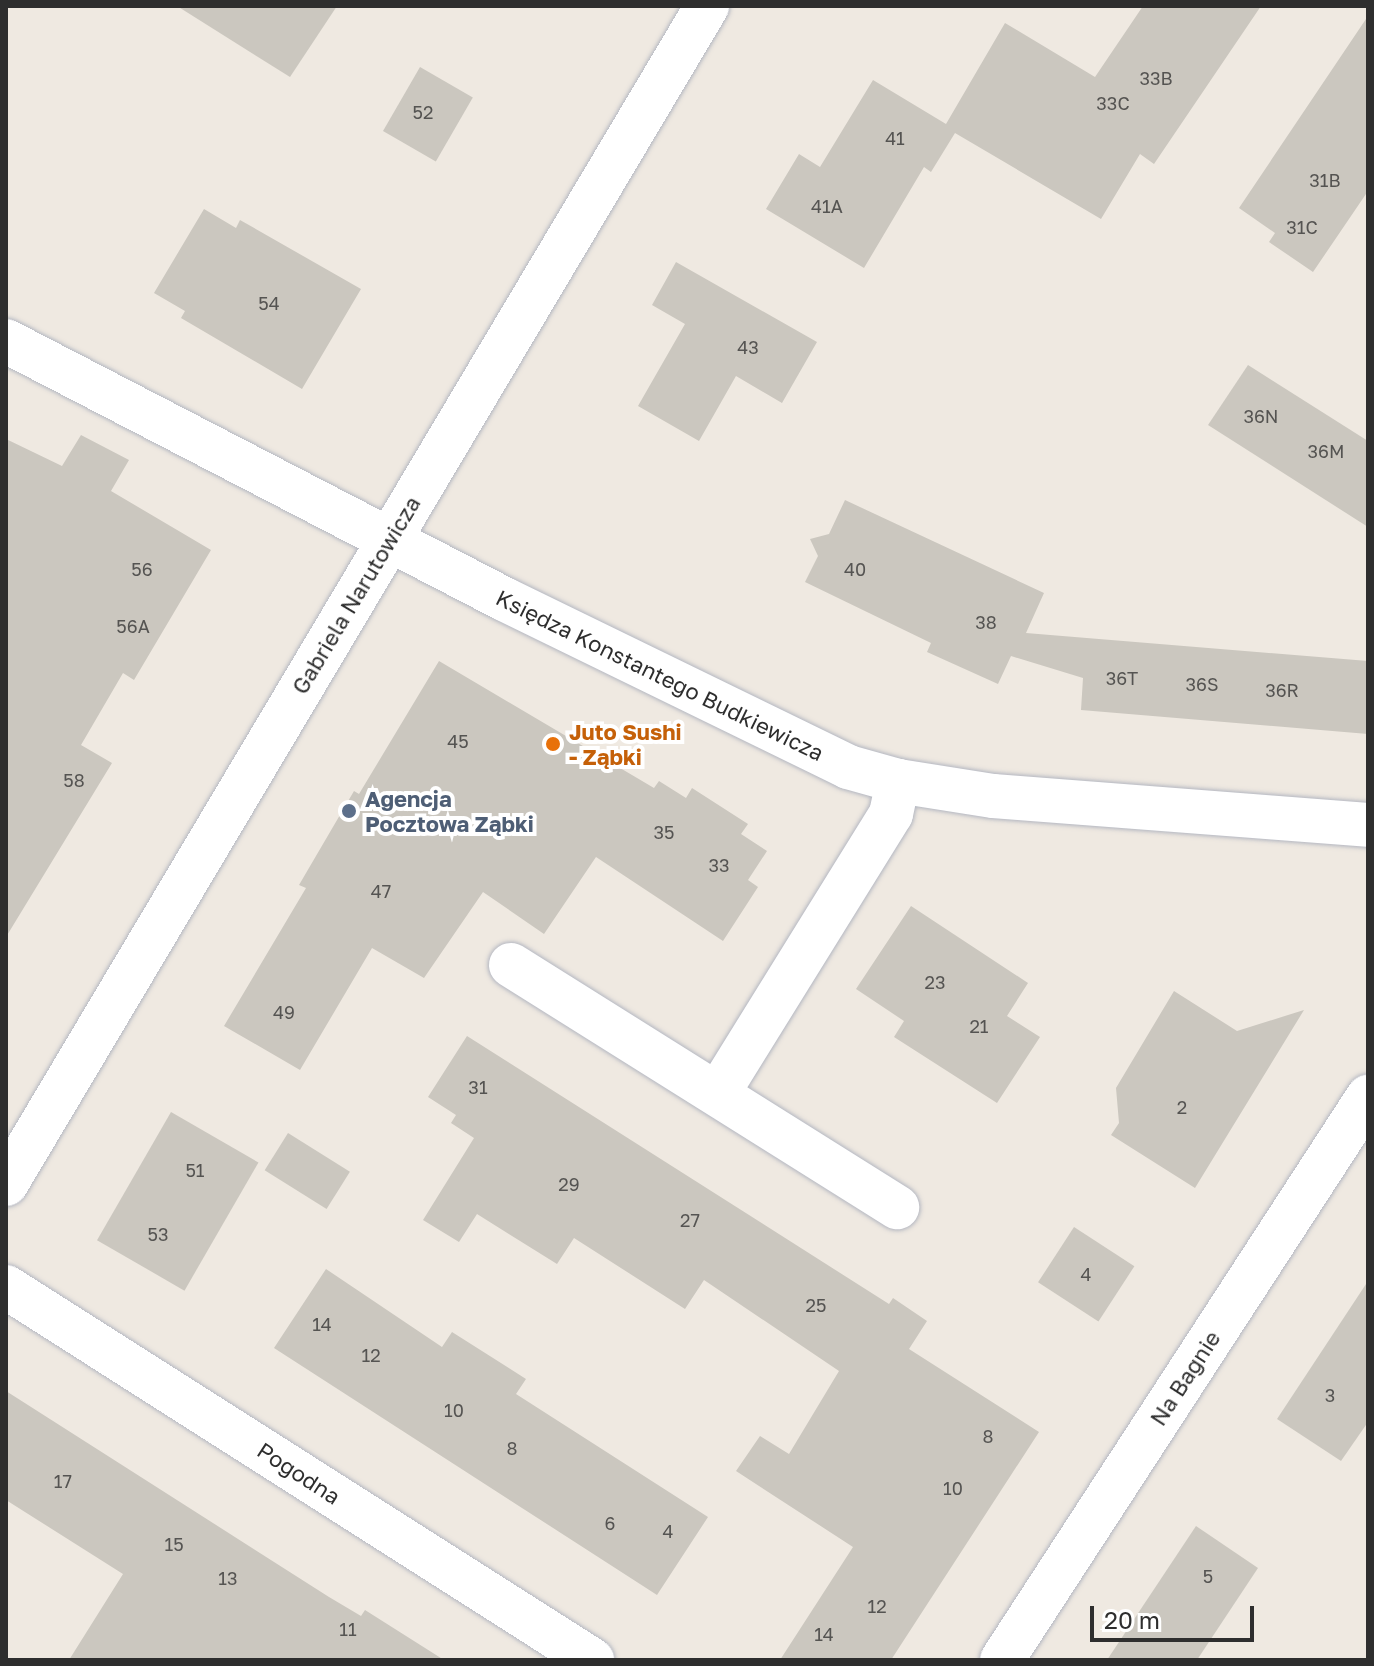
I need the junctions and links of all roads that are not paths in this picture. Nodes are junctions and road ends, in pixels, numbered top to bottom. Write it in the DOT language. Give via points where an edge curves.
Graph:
graph roads {
  1 [pos="707,6"];
  2 [pos="6,341"];
  3 [pos="389,539"];
  4 [pos="898,781"];
  5 [pos="1368,825"];
  6 [pos="511,965"];
  7 [pos="718,1093"];
  8 [pos="1368,1097"];
  9 [pos="6,1184"];
  10 [pos="897,1207"];
  11 [pos="6,1287"];
  12 [pos="592,1660"];
  13 [pos="1002,1660"];
  1 -- 3 [label="street, Gabriela Narutowicza"];
  2 -- 3 [label="street, Księdza Konstantego Budkiewicza"];
  3 -- 4 [label="street, Księdza Konstantego Budkiewicza" via="818,754"];
  3 -- 9 [label="street, Gabriela Narutowicza"];
  4 -- 5 [label="street, Księdza Konstantego Budkiewicza" via="993,796"];
  4 -- 7 [label="street" via="891,814"];
  6 -- 7 [label="street"];
  7 -- 10 [label="street"];
  8 -- 13 [label="street, Na Bagnie"];
  11 -- 12 [label="street, Pogodna"];
}
